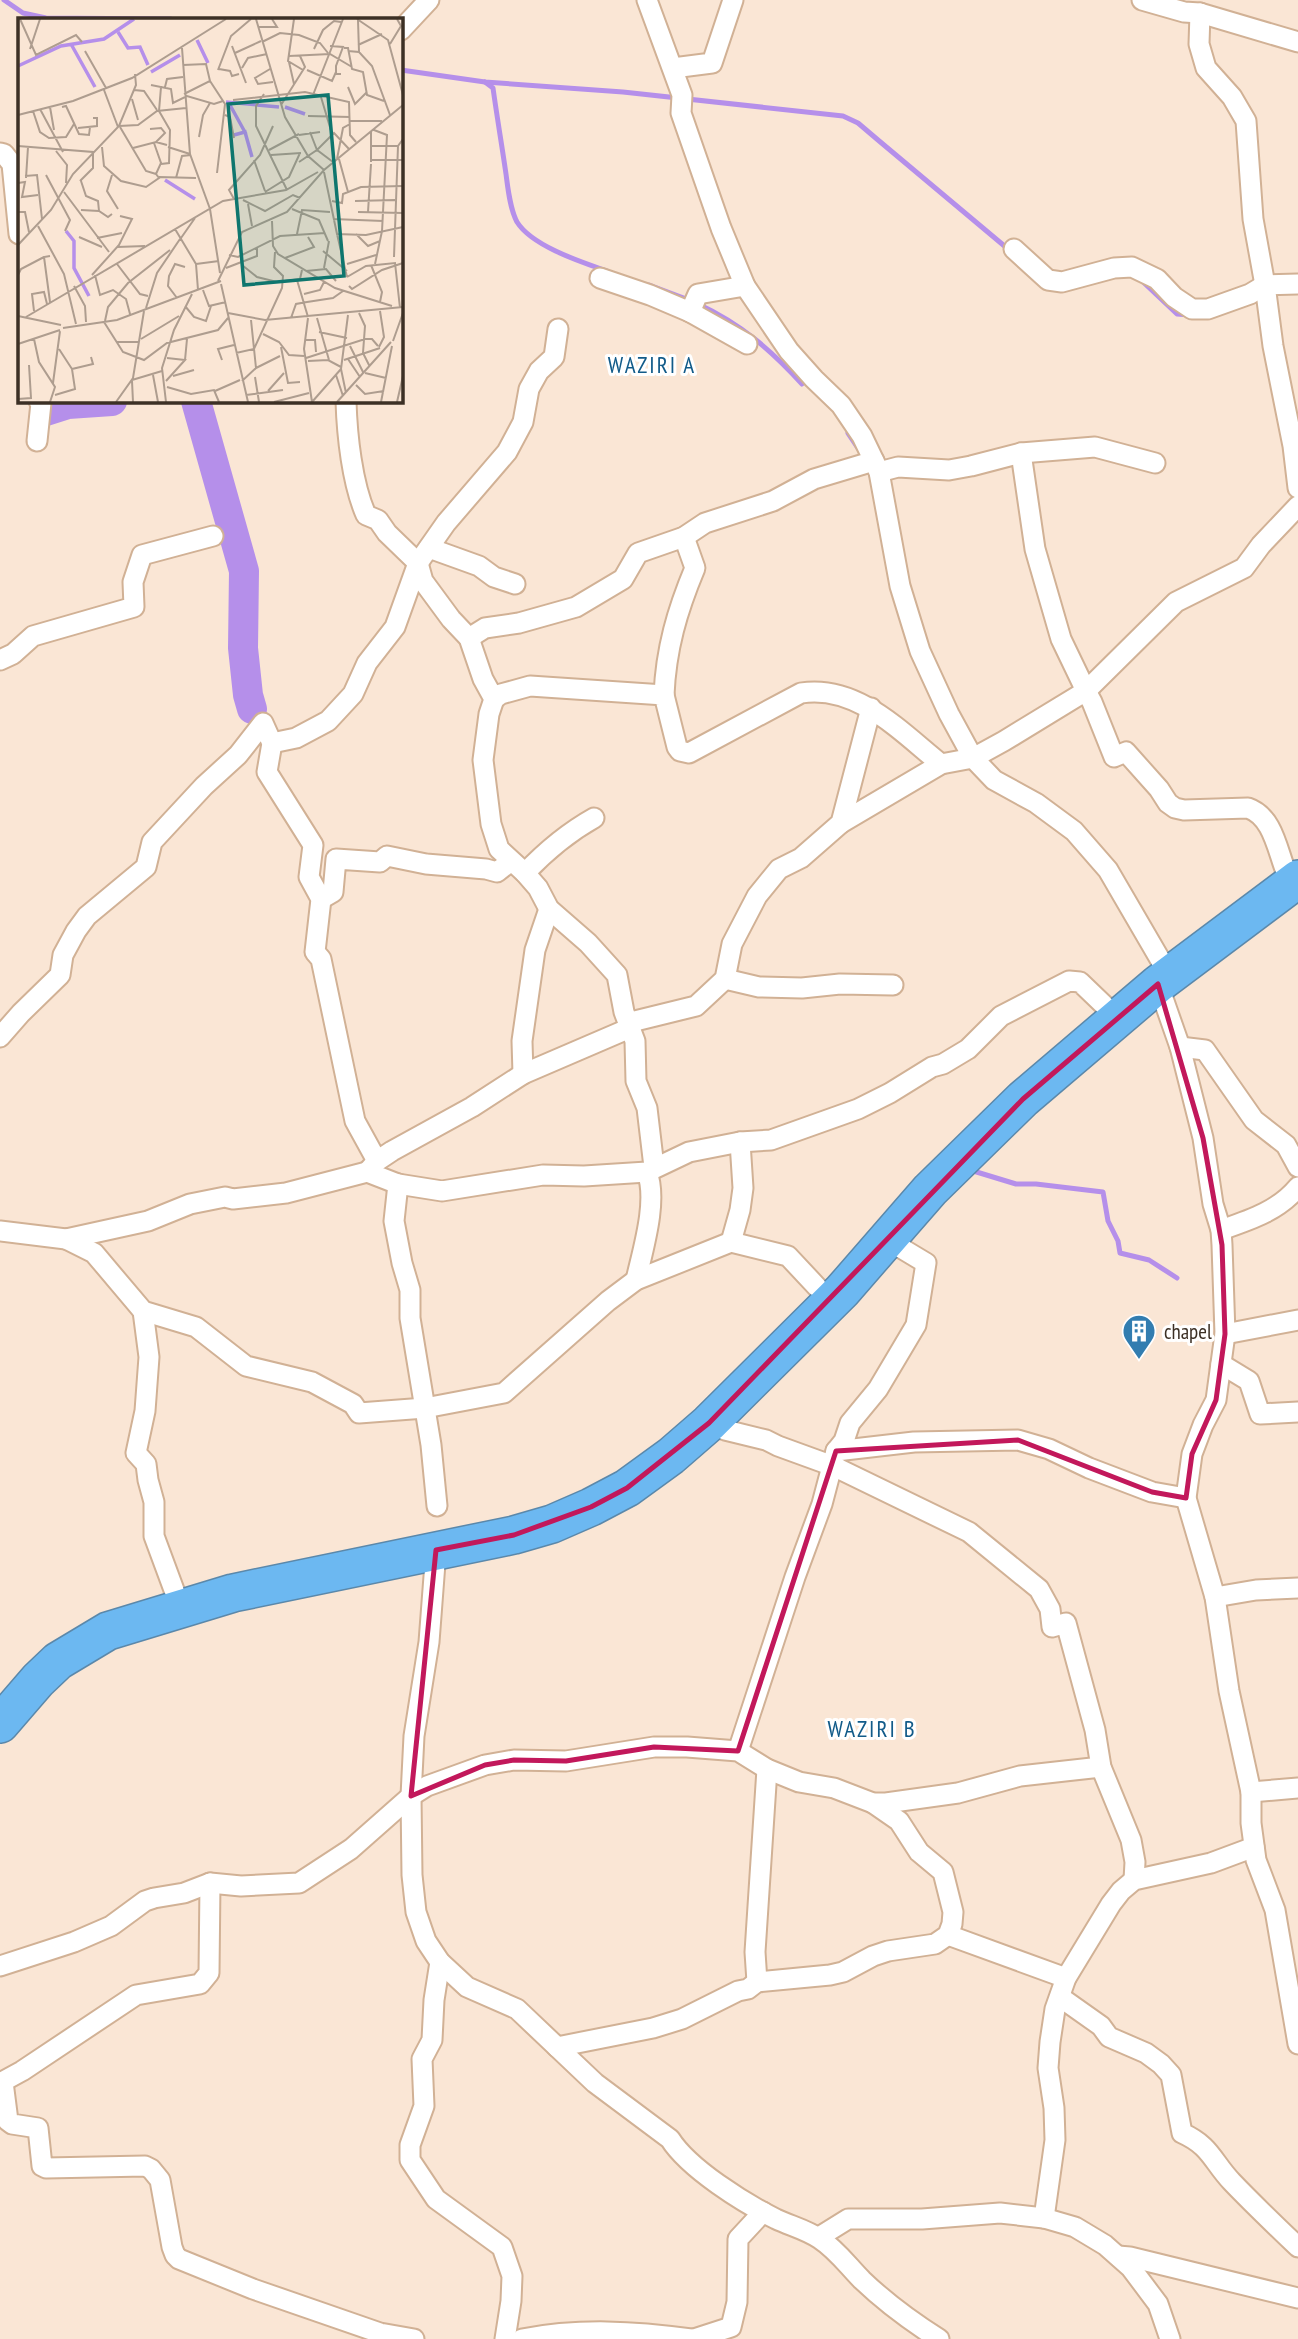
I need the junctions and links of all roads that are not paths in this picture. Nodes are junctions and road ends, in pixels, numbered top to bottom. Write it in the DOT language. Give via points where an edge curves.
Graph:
graph roads {
  1 [pos="429,0"];
  2 [pos="647,0"];
  3 [pos="733,0"];
  4 [pos="1142,0"];
  5 [pos="1200,13"];
  6 [pos="402,29"];
  7 [pos="1298,42"];
  8 [pos="673,68"];
  9 [pos="0,153"];
  10 [pos="18,224"];
  11 [pos="1014,249"];
  12 [pos="600,278"];
  13 [pos="1298,284"];
  14 [pos="1265,285"];
  15 [pos="745,286"];
  16 [pos="694,303"];
  17 [pos="558,329"];
  18 [pos="747,344"];
  19 [pos="39,402"];
  20 [pos="346,402"];
  21 [pos="37,441"];
  22 [pos="1296,450"];
  23 [pos="1021,453"];
  24 [pos="1155,463"];
  25 [pos="876,467"];
  26 [pos="1298,488"];
  27 [pos="1298,506"];
  28 [pos="213,536"];
  29 [pos="684,537"];
  30 [pos="424,556"];
  31 [pos="515,584"];
  32 [pos="469,638"];
  33 [pos="0,660"];
  34 [pos="1086,691"];
  35 [pos="664,695"];
  36 [pos="494,699"];
  37 [pos="871,708"];
  38 [pos="272,743"];
  39 [pos="973,758"];
  40 [pos="941,764"];
  41 [pos="594,818"];
  42 [pos="841,823"];
  43 [pos="518,867"];
  44 [pos="1294,869"];
  45 [pos="321,899"];
  46 [pos="549,909"];
  47 [pos="1160,972"];
  48 [pos="725,979"];
  49 [pos="894,985"];
  50 [pos="1105,1006"];
  51 [pos="629,1028"];
  52 [pos="0,1037"];
  53 [pos="1180,1046"];
  54 [pos="523,1074"];
  55 [pos="740,1142"];
  56 [pos="372,1167"];
  57 [pos="1298,1167"];
  58 [pos="651,1169"];
  59 [pos="398,1184"];
  60 [pos="1298,1187"];
  61 [pos="1221,1230"];
  62 [pos="0,1231"];
  63 [pos="66,1239"];
  64 [pos="886,1239"];
  65 [pos="731,1242"];
  66 [pos="636,1280"];
  67 [pos="817,1287"];
  68 [pos="143,1311"];
  69 [pos="1298,1320"];
  70 [pos="1225,1334"];
  71 [pos="1221,1364"];
  72 [pos="425,1408"];
  73 [pos="1298,1412"];
  74 [pos="709,1423"];
  75 [pos="834,1458"];
  76 [pos="1186,1498"];
  77 [pos="437,1506"];
  78 [pos="436,1550"];
  79 [pos="1298,1588"];
  80 [pos="174,1590"];
  81 [pos="1215,1597"];
  82 [pos="0,1695"];
  83 [pos="0,1724"];
  84 [pos="738,1751"];
  85 [pos="1101,1767"];
  86 [pos="767,1769"];
  87 [pos="1298,1788"];
  88 [pos="1251,1792"];
  89 [pos="411,1797"];
  90 [pos="873,1803"];
  91 [pos="1254,1847"];
  92 [pos="1134,1880"];
  93 [pos="210,1883"];
  94 [pos="948,1935"];
  95 [pos="440,1962"];
  96 [pos="0,1966"];
  97 [pos="757,1982"];
  98 [pos="1063,1988"];
  99 [pos="1298,2044"];
  100 [pos="557,2047"];
  101 [pos="2,2082"];
  102 [pos="763,2212"];
  103 [pos="1044,2218"];
  104 [pos="818,2237"];
  105 [pos="1298,2247"];
  106 [pos="1118,2256"];
  107 [pos="1298,2298"];
  108 [pos="379,2336"];
  109 [pos="414,2339"];
  110 [pos="505,2339"];
  111 [pos="522,2339"];
  112 [pos="693,2339"];
  113 [pos="939,2339"];
  114 [pos="1170,2339"];
  1 -- 6 [label="street"];
  2 -- 8 [label="street"];
  3 -- 8 [label="street" via="712,63"];
  4 -- 5 [label="street"];
  5 -- 7 [label="street"];
  5 -- 14 [label="street" via="1199,44 1206,68 1232,96 1246,121 1253,219"];
  8 -- 15 [label="street" via="721,228"];
  9 -- 10 [label="street" via="12,164"];
  11 -- 14 [label="street" via="1048,280 1062,282 1132,267 1157,279 1192,309 1208,309"];
  12 -- 16 [label="street" via="650,295"];
  13 -- 14 [label="street"];
  14 -- 22 [label="street"];
  15 -- 16 [label="street"];
  15 -- 25 [label="street" via="789,351 841,405"];
  16 -- 18 [label="street"];
  17 -- 30 [label="street" via="554,357 529,389 523,422 507,452"];
  19 -- 21 [label="street"];
  20 -- 30 [label="street" via="358,498 366,514"];
  22 -- 26 [label="street"];
  23 -- 24 [label="street" via="1095,447"];
  23 -- 25 [label="street" via="948,470"];
  23 -- 34 [label="street" via="1035,549 1061,639"];
  25 -- 29 [label="street" via="814,479 773,501 705,523"];
  25 -- 39 [label="street" via="900,586 920,650"];
  27 -- 34 [label="street" via="1244,568 1176,602"];
  28 -- 33 [label="street" via="142,555 133,582 134,607 33,636"];
  29 -- 32 [label="street" via="638,553 623,579 576,607 485,628"];
  29 -- 35 [label="street" via="695,568 677,610"];
  30 -- 31 [label="street" via="478,566"];
  30 -- 32 [label="street" via="423,581"];
  30 -- 38 [label="street" via="395,628 367,663 353,694 328,721 296,738"];
  32 -- 36 [label="street"];
  34 -- 39 [label="street"];
  34 -- 44 [label="street" via="1114,757 1126,752 1175,808 1248,808 1258,812"];
  35 -- 36 [label="street" via="530,686"];
  35 -- 37 [label="street" via="677,747 689,753 801,693 834,693"];
  36 -- 43 [label="street" via="483,760 491,824 499,849"];
  37 -- 40 [label="street"];
  37 -- 42 [label="street"];
  38 -- 45 [label="street" via="267,772 313,845 309,877"];
  38 -- 52 [label="street" via="263,723 238,755 152,842 146,867 87,916 63,955 60,975"];
  39 -- 40 [label="street"];
  39 -- 47 [label="street" via="994,780 1074,831 1108,870"];
  40 -- 42 [label="street"];
  41 -- 43 [label="street" via="538,859"];
  42 -- 48 [label="street" via="801,858 779,869 757,896 732,944"];
  43 -- 45 [label="street" via="497,872 387,856 380,862 336,859 333,892"];
  43 -- 46 [label="street" via="538,888"];
  44 -- 47 [label="highway"];
  45 -- 56 [label="street" via="315,952 321,959 355,1121"];
  46 -- 51 [label="street" via="617,975"];
  46 -- 54 [label="street" via="535,950 522,1041"];
  47 -- 50 [label="highway"];
  47 -- 53 [label="street"];
  47 -- 64 [label="highway" via="1023,1099"];
  48 -- 49 [label="street" via="759,987"];
  48 -- 51 [label="street" via="696,1006 635,1021"];
  50 -- 55 [label="street" via="1080,982 1069,981 1001,1016 968,1049 858,1109 771,1140"];
  50 -- 67 [label="highway" via="916,1177"];
  51 -- 54 [label="street"];
  51 -- 58 [label="street" via="635,1041 636,1081 647,1108"];
  53 -- 57 [label="street" via="1205,1049 1254,1120 1286,1145"];
  53 -- 61 [label="street"];
  54 -- 56 [label="street"];
  55 -- 58 [label="street" via="689,1152"];
  55 -- 65 [label="street" via="743,1188"];
  56 -- 59 [label="street"];
  56 -- 63 [label="street" via="286,1193 190,1204 148,1221"];
  58 -- 59 [label="street" via="543,1175 442,1191"];
  58 -- 66 [label="street"];
  59 -- 72 [label="street" via="394,1221 410,1290 410,1318"];
  60 -- 61 [label="street" via="1260,1216"];
  61 -- 70 [label="street"];
  62 -- 63 [label="street"];
  63 -- 68 [label="street" via="94,1253"];
  64 -- 74 [label="highway" via="842,1291"];
  64 -- 75 [label="street" via="926,1263 916,1325 878,1389 850,1423"];
  65 -- 66 [label="street"];
  65 -- 67 [label="street" via="788,1256"];
  66 -- 72 [label="street" via="504,1393"];
  67 -- 80 [label="highway" via="688,1414 635,1458 587,1487 434,1538"];
  68 -- 72 [label="street" via="196,1327 246,1366 312,1382 353,1404 359,1413"];
  68 -- 80 [label="street" via="149,1357 136,1453 146,1464 154,1502 154,1536"];
  69 -- 70 [label="street"];
  70 -- 71 [label="street"];
  71 -- 73 [label="street" via="1248,1381 1260,1414"];
  71 -- 76 [label="street" via="1216,1400 1192,1454"];
  72 -- 77 [label="street"];
  74 -- 75 [label="street" via="778,1446"];
  74 -- 78 [label="highway" via="671,1456 592,1507 514,1535"];
  75 -- 76 [label="street" via="914,1442 1018,1440 1152,1492"];
  75 -- 84 [label="street"];
  75 -- 85 [label="street" via="969,1532 1039,1589 1050,1609 1052,1627 1066,1623"];
  76 -- 81 [label="street"];
  78 -- 83 [label="highway" via="233,1593 107,1631 58,1661"];
  78 -- 89 [label="street"];
  79 -- 81 [label="street"];
  80 -- 82 [label="highway" via="125,1605 76,1630 28,1664"];
  81 -- 88 [label="street"];
  84 -- 86 [label="street"];
  84 -- 89 [label="street" via="654,1747 566,1761 513,1760 427,1786"];
  85 -- 90 [label="street" via="1020,1776 958,1793"];
  85 -- 92 [label="street" via="1130,1840"];
  86 -- 90 [label="street"];
  86 -- 97 [label="street"];
  87 -- 88 [label="street"];
  88 -- 91 [label="street"];
  89 -- 93 [label="street" via="351,1849 299,1883"];
  89 -- 95 [label="street" via="416,1912 426,1941"];
  90 -- 94 [label="street" via="899,1821 919,1853 943,1872 953,1912"];
  91 -- 92 [label="street" via="1212,1863"];
  91 -- 99 [label="street" via="1275,1910"];
  92 -- 98 [label="street" via="1111,1904"];
  93 -- 96 [label="street" via="145,1901 111,1926"];
  93 -- 101 [label="street" via="206,1979 136,1995"];
  94 -- 97 [label="street" via="935,1944 873,1956 843,1972"];
  94 -- 98 [label="street"];
  95 -- 100 [label="street" via="467,1987 517,2009"];
  95 -- 110 [label="street" via="432,2040 422,2059 424,2106 410,2145 410,2160 436,2200 502,2248 512,2276"];
  97 -- 100 [label="street" via="672,2022"];
  98 -- 103 [label="street" via="1053,2019 1048,2068 1055,2140"];
  98 -- 105 [label="street" via="1109,2036 1146,2053 1171,2075 1182,2133 1210,2152 1229,2179"];
  100 -- 102 [label="street" via="595,2083 670,2139 678,2151"];
  101 -- 108 [label="street" via="8,2121 38,2128 42,2166 151,2169 160,2180 172,2247 179,2259"];
  102 -- 104 [label="street"];
  102 -- 112 [label="street" via="738,2239 737,2302 731,2327"];
  103 -- 104 [label="street" via="1000,2213 848,2219"];
  103 -- 106 [label="street" via="1075,2228"];
  104 -- 113 [label="street" via="863,2281"];
  106 -- 107 [label="street"];
  106 -- 114 [label="street" via="1158,2304"];
  108 -- 109 [label="street"];
  111 -- 112 [label="street" via="594,2331"];
}
